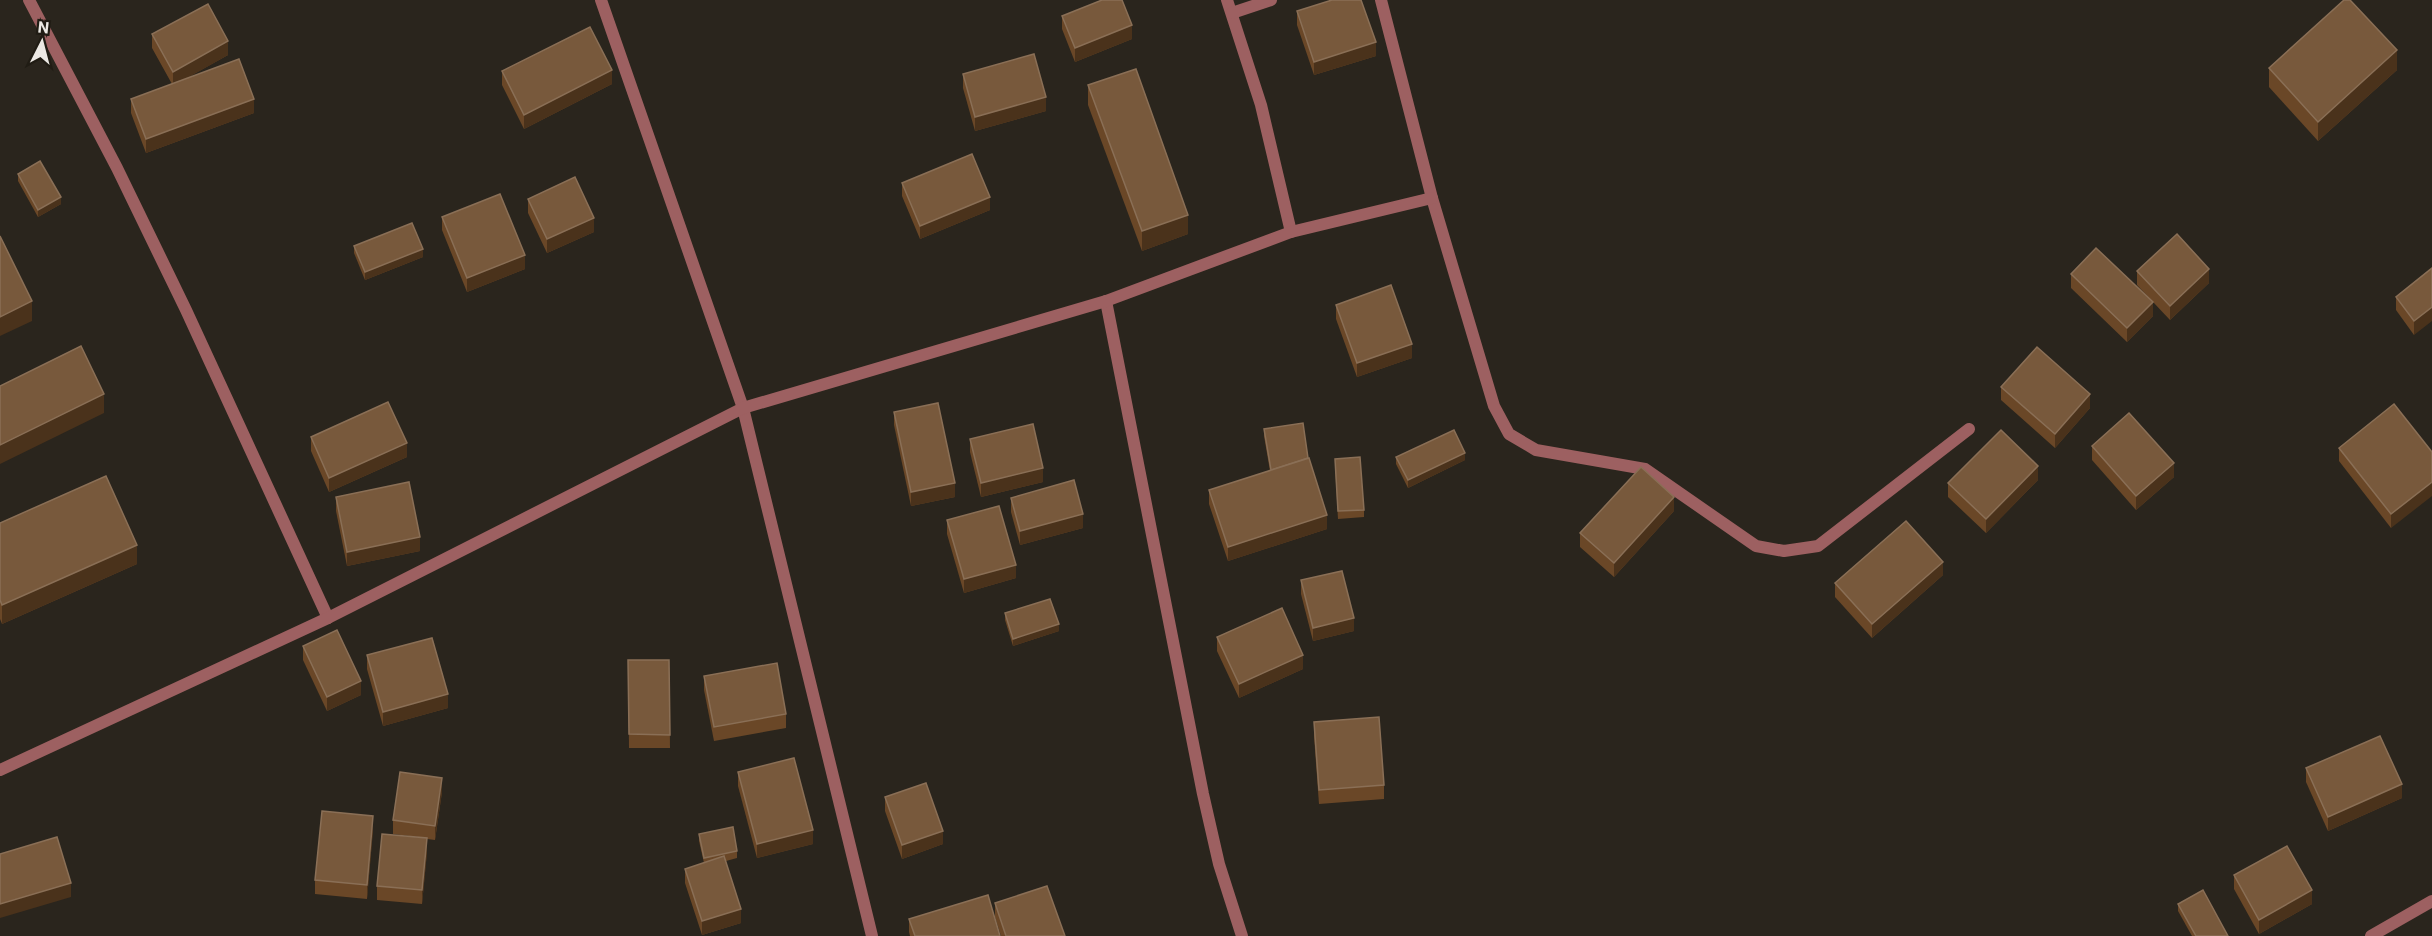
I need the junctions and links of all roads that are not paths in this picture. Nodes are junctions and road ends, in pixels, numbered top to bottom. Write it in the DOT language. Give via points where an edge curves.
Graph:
graph roads {
  1 [pos="30,0"];
  2 [pos="601,0"];
  3 [pos="1227,0"];
  4 [pos="1271,0"];
  5 [pos="1381,0"];
  6 [pos="1232,14"];
  7 [pos="1432,198"];
  8 [pos="1291,232"];
  9 [pos="1106,301"];
  10 [pos="742,408"];
  11 [pos="1969,429"];
  12 [pos="328,618"];
  13 [pos="0,770"];
  14 [pos="2432,901"];
  15 [pos="872,936"];
  16 [pos="1242,936"];
  17 [pos="2371,936"];
  1 -- 12 [label="street" via="186,310"];
  2 -- 10 [label="street"];
  3 -- 6 [label="street"];
  4 -- 6 [label="street"];
  5 -- 7 [label="street"];
  6 -- 8 [label="street" via="1261,105"];
  7 -- 8 [label="street"];
  7 -- 11 [label="street" via="1494,406 1509,434 1536,450 1645,469 1756,546 1784,551 1818,546"];
  8 -- 9 [label="street"];
  9 -- 10 [label="street"];
  9 -- 16 [label="street" via="1203,794"];
  10 -- 12 [label="street"];
  10 -- 15 [label="street"];
  12 -- 13 [label="street"];
  14 -- 17 [label="street"];
}
